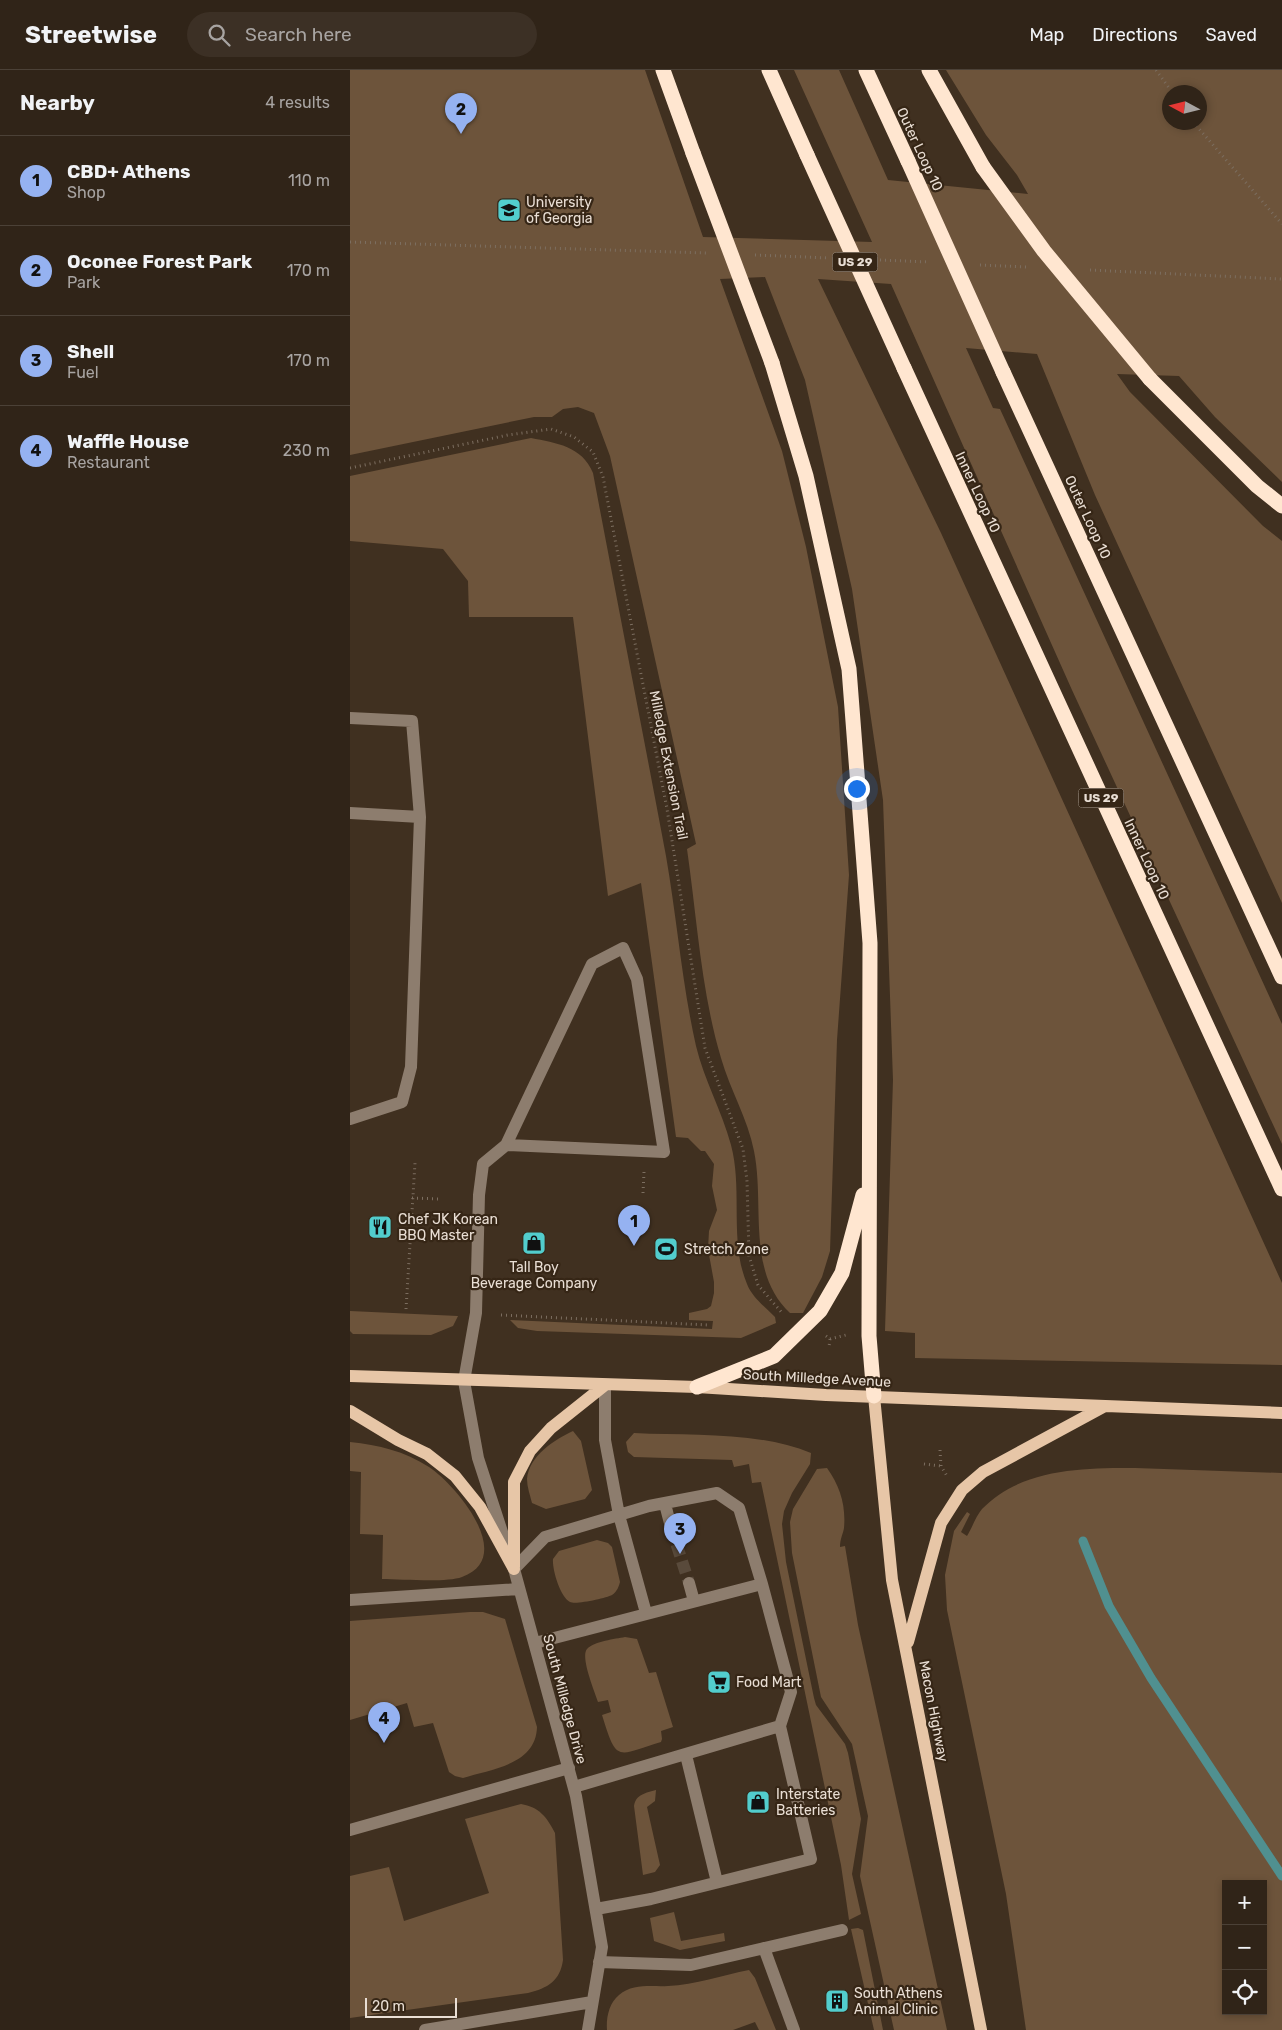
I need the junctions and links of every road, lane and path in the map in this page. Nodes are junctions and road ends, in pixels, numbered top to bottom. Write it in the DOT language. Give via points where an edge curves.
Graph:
graph roads {
  1 [pos="663,70"];
  2 [pos="769,70"];
  3 [pos="866,70"];
  4 [pos="928,70"];
  5 [pos="1156,70"];
  6 [pos="1167,85"];
  7 [pos="1201,130"];
  8 [pos="1282,224"];
  9 [pos="350,242"];
  10 [pos="712,253"];
  11 [pos="751,255"];
  12 [pos="838,258"];
  13 [pos="878,260"];
  14 [pos="936,263"];
  15 [pos="976,264"];
  16 [pos="1035,267"];
  17 [pos="1084,270"];
  18 [pos="1282,279"];
  19 [pos="350,468"];
  20 [pos="1282,506"];
  21 [pos="350,718"];
  22 [pos="350,813"];
  23 [pos="420,817"];
  24 [pos="1282,977"];
  25 [pos="350,1119"];
  26 [pos="506,1145"];
  27 [pos="415,1162"];
  28 [pos="644,1172"];
  29 [pos="868,1177"];
  30 [pos="1282,1189"];
  31 [pos="643,1193"];
  32 [pos="412,1198"];
  33 [pos="439,1199"];
  34 [pos="406,1309"];
  35 [pos="501,1315"];
  36 [pos="787,1318"];
  37 [pos="709,1325"];
  38 [pos="824,1335"];
  39 [pos="846,1335"];
  40 [pos="830,1339"];
  41 [pos="829,1347"];
  42 [pos="350,1376"];
  43 [pos="464,1381"];
  44 [pos="605,1385"];
  45 [pos="697,1387"];
  46 [pos="874,1396"];
  47 [pos="1106,1406"];
  48 [pos="350,1411"];
  49 [pos="1282,1413"];
  50 [pos="940,1450"];
  51 [pos="924,1464"];
  52 [pos="666,1504"];
  53 [pos="619,1515"];
  54 [pos="672,1527"];
  55 [pos="514,1569"];
  56 [pos="689,1583"];
  57 [pos="762,1584"];
  58 [pos="519,1589"];
  59 [pos="350,1600"];
  60 [pos="694,1601"];
  61 [pos="646,1614"];
  62 [pos="535,1643"];
  63 [pos="907,1646"];
  64 [pos="780,1726"];
  65 [pos="686,1755"];
  66 [pos="569,1768"];
  67 [pos="574,1787"];
  68 [pos="350,1830"];
  69 [pos="717,1882"];
  70 [pos="596,1909"];
  71 [pos="842,1930"];
  72 [pos="764,1948"];
  73 [pos="599,1962"];
  74 [pos="592,2002"];
  75 [pos="425,2030"];
  76 [pos="588,2030"];
  77 [pos="794,2030"];
  78 [pos="981,2030"];
  1 -- 29 [label="highway, bridge" via="772,363 806,476 848,669 870,943"];
  2 -- 30 [label="highway, Inner Loop 10 / US 29, bridge" via="920,407"];
  3 -- 24 [label="highway, Outer Loop 10, bridge"];
  4 -- 20 [label="highway, bridge" via="983,167 1044,250 1150,379 1257,486"];
  5 -- 6 [label="path"];
  7 -- 8 [label="path"];
  9 -- 10 [label="path"];
  11 -- 12 [label="path"];
  13 -- 14 [label="path"];
  15 -- 16 [label="path"];
  17 -- 18 [label="path"];
  19 -- 36 [label="path, Milledge Extension Trail" via="551,429 574,437 593,452 603,477 667,809 705,1048 743,1149 749,1256 758,1285"];
  21 -- 23 [label="street" via="412,721"];
  22 -- 23 [label="street"];
  23 -- 25 [label="street" via="411,1067 402,1102"];
  26 -- 26 [label="street" via="664,1152 638,980 623,948 592,964"];
  26 -- 43 [label="street" via="483,1164 479,1195 476,1313"];
  27 -- 32 [label="path"];
  28 -- 31 [label="path"];
  29 -- 45 [label="highway" via="842,1273 820,1311 774,1356"];
  29 -- 46 [label="highway" via="869,1336"];
  32 -- 33 [label="path"];
  32 -- 34 [label="path"];
  35 -- 37 [label="path"];
  38 -- 40 [label="path"];
  39 -- 40 [label="path"];
  40 -- 41 [label="path"];
  42 -- 43 [label="main road, South Milledge Avenue"];
  43 -- 44 [label="main road, South Milledge Avenue"];
  43 -- 55 [label="street, South Milledge Drive" via="478,1458"];
  44 -- 45 [label="main road, South Milledge Avenue"];
  44 -- 53 [label="street" via="605,1440"];
  44 -- 55 [label="main road" via="551,1428 530,1451 514,1482"];
  45 -- 46 [label="main road, South Milledge Avenue"];
  46 -- 47 [label="main road, South Milledge Avenue"];
  46 -- 63 [label="main road, Macon Highway" via="892,1580"];
  47 -- 49 [label="main road, South Milledge Avenue"];
  47 -- 63 [label="main road" via="983,1472 962,1490 941,1523"];
  48 -- 55 [label="main road" via="427,1454 455,1476 480,1507"];
  50 -- 51 [label="path" via="941,1466"];
  52 -- 53 [label="street"];
  52 -- 54 [label="street"];
  52 -- 57 [label="street" via="717,1493 739,1508"];
  53 -- 55 [label="street" via="545,1537"];
  53 -- 61 [label="street"];
  55 -- 58 [label="street, South Milledge Drive"];
  56 -- 60 [label="street"];
  57 -- 60 [label="street"];
  57 -- 64 [label="street" via="791,1692"];
  58 -- 59 [label="street"];
  58 -- 62 [label="street, South Milledge Drive"];
  60 -- 61 [label="street"];
  61 -- 62 [label="street"];
  62 -- 66 [label="street, South Milledge Drive"];
  63 -- 78 [label="main road, Macon Highway"];
  64 -- 65 [label="street"];
  64 -- 69 [label="street" via="811,1859"];
  65 -- 67 [label="street"];
  65 -- 69 [label="street"];
  66 -- 67 [label="street, South Milledge Drive"];
  66 -- 68 [label="street"];
  67 -- 70 [label="street, South Milledge Drive"];
  69 -- 70 [label="street"];
  70 -- 73 [label="street, South Milledge Drive" via="602,1947"];
  71 -- 72 [label="street"];
  72 -- 73 [label="street" via="691,1965"];
  72 -- 77 [label="street"];
  73 -- 74 [label="street, South Milledge Drive"];
  74 -- 75 [label="street"];
  74 -- 76 [label="street, South Milledge Drive"];
}
